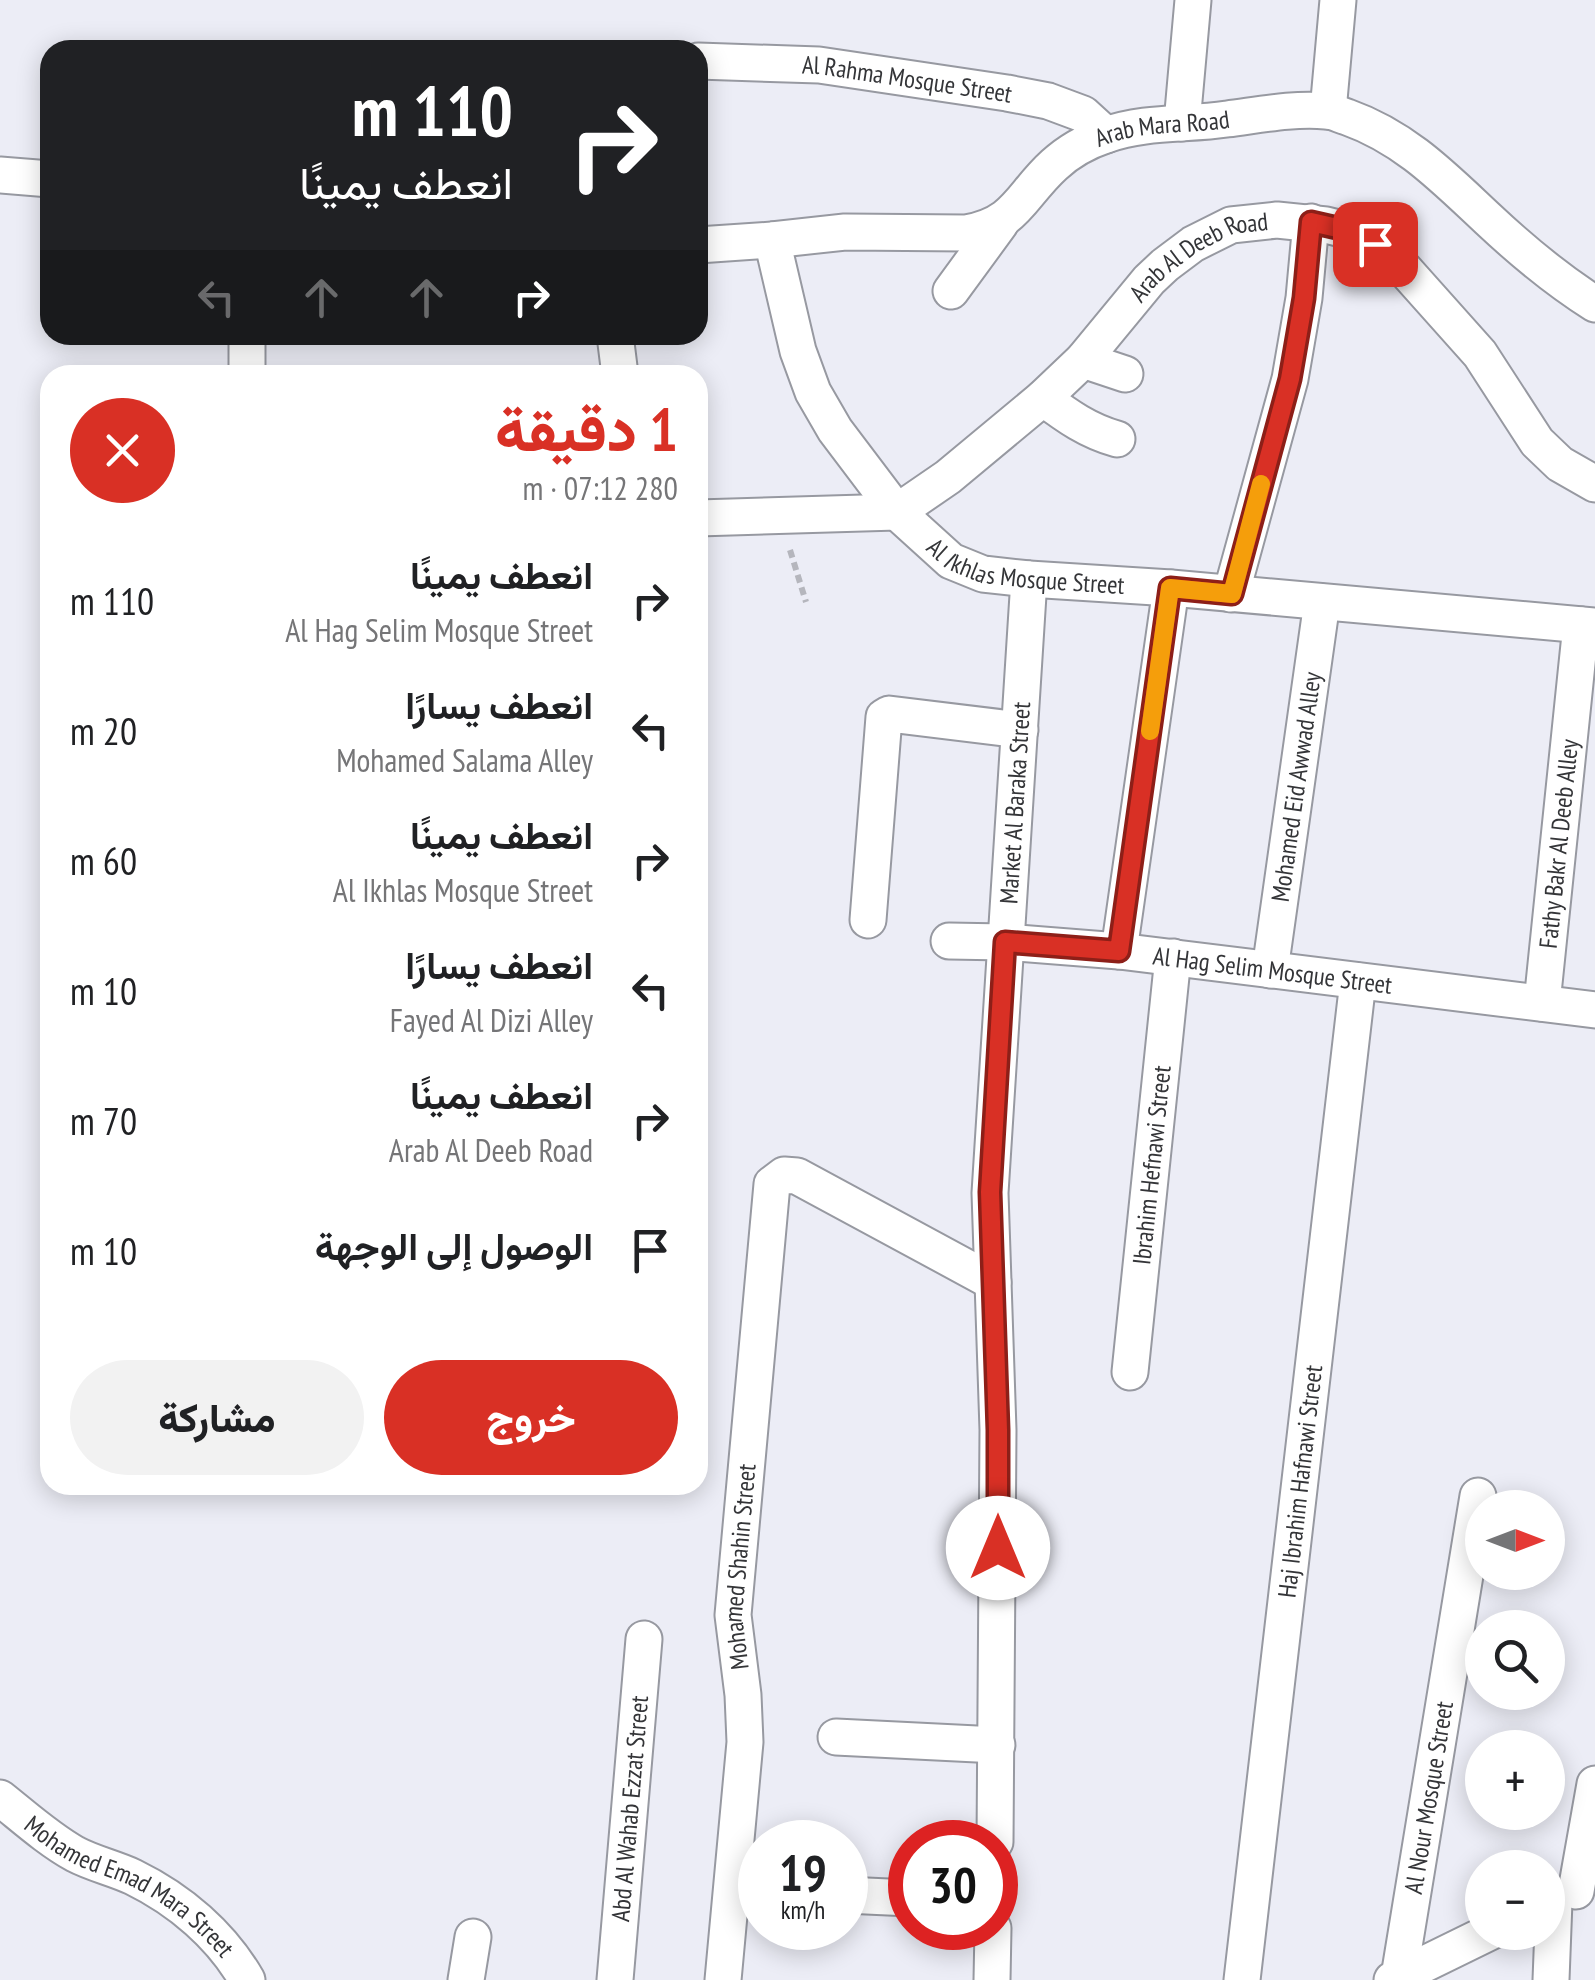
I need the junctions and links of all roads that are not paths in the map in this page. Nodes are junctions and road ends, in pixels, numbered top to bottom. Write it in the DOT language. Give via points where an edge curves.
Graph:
graph roads {
  1 [pos="1193,0"];
  2 [pos="1338,0"];
  3 [pos="708,61"];
  4 [pos="1328,110"];
  5 [pos="1182,123"];
  6 [pos="1106,134"];
  7 [pos="0,175"];
  8 [pos="40,179"];
  9 [pos="1311,222"];
  10 [pos="1000,224"];
  11 [pos="772,240"];
  12 [pos="708,243"];
  13 [pos="951,291"];
  14 [pos="1595,304"];
  15 [pos="1083,360"];
  16 [pos="1125,374"];
  17 [pos="1043,398"];
  18 [pos="1117,439"];
  19 [pos="1595,484"];
  20 [pos="897,512"];
  21 [pos="708,518"];
  22 [pos="1029,579"];
  23 [pos="1170,588"];
  24 [pos="1232,594"];
  25 [pos="1322,602"];
  26 [pos="1588,625"];
  27 [pos="1020,730"];
  28 [pos="868,920"];
  29 [pos="950,941"];
  30 [pos="1005,942"];
  31 [pos="1119,951"];
  32 [pos="1173,957"];
  33 [pos="1270,970"];
  34 [pos="1358,981"];
  35 [pos="1542,1002"];
  36 [pos="1595,1010"];
  37 [pos="993,1282"];
  38 [pos="1130,1372"];
  39 [pos="1465,1576"];
  40 [pos="644,1638"];
  41 [pos="836,1737"];
  42 [pos="996,1744"];
  43 [pos="1595,1784"];
  44 [pos="0,1798"];
  45 [pos="995,1820"];
  46 [pos="1568,1895"];
  47 [pos="472,1937"];
  48 [pos="1465,1945"];
  49 [pos="993,1950"];
  50 [pos="1400,1978"];
  51 [pos="248,1980"];
  52 [pos="466,1980"];
  53 [pos="615,1980"];
  54 [pos="724,1980"];
  55 [pos="992,1980"];
  56 [pos="1242,1980"];
  57 [pos="1551,1980"];
  1 -- 5 [label="street"];
  2 -- 4 [label="street"];
  3 -- 6 [label="street, Al Rahma Mosque Street" via="819,65 1007,92 1082,114"];
  4 -- 5 [label="street, Arab Mara Road"];
  4 -- 14 [label="street, Arab Mara Road" via="1398,142"];
  5 -- 6 [label="street, Arab Mara Road"];
  6 -- 10 [label="street, Arab Mara Road" via="1054,166"];
  7 -- 8 [label="street"];
  9 -- 15 [label="street, Arab Al Deeb Road" via="1232,225 1192,244 1148,280"];
  9 -- 19 [label="street, Arab Al Deeb Road" via="1375,244 1405,270 1480,354 1537,442"];
  9 -- 24 [label="street" via="1290,379"];
  10 -- 11 [label="street" via="966,233 845,232"];
  10 -- 13 [label="street, Arab Mara Road"];
  11 -- 12 [label="street"];
  11 -- 20 [label="street, Al Ikhlas Mosque Street" via="813,392"];
  15 -- 16 [label="street"];
  15 -- 17 [label="street, Arab Al Deeb Road"];
  17 -- 18 [label="street" via="1082,426"];
  17 -- 20 [label="street, Arab Al Deeb Road"];
  20 -- 21 [label="street"];
  20 -- 22 [label="street, Al Ikhlas Mosque Street" via="951,562"];
  22 -- 23 [label="street, Al Ikhlas Mosque Street"];
  22 -- 27 [label="street, Market Al Baraka Street"];
  23 -- 24 [label="street, Al Ikhlas Mosque Street"];
  23 -- 31 [label="street"];
  24 -- 25 [label="street, Al Ikhlas Mosque Street"];
  25 -- 26 [label="street, Al Ikhlas Mosque Street"];
  25 -- 33 [label="street, Mohamed Eid Awwad Alley"];
  26 -- 35 [label="street, Fathy Bakr Al Deeb Alley"];
  27 -- 28 [label="street" via="884,717"];
  27 -- 30 [label="street, Market Al Baraka Street"];
  29 -- 30 [label="street, Al Hag Selim Mosque Street"];
  30 -- 31 [label="street, Al Hag Selim Mosque Street"];
  30 -- 37 [label="street, Market Al Baraka Street" via="990,1192"];
  31 -- 32 [label="street, Al Hag Selim Mosque Street"];
  32 -- 33 [label="street, Al Hag Selim Mosque Street"];
  32 -- 38 [label="street, Ibrahim Hefnawi Street"];
  33 -- 34 [label="street, Al Hag Selim Mosque Street"];
  34 -- 35 [label="street, Al Hag Selim Mosque Street"];
  34 -- 56 [label="street, Haj Ibrahim Hafnawi Street"];
  35 -- 36 [label="street, Al Hag Selim Mosque Street"];
  37 -- 42 [label="street, Market Al Baraka Street"];
  37 -- 54 [label="street, Mohamed Shahin Street" via="797,1176 784,1174 772,1184 733,1614 744,1742"];
  39 -- 50 [label="street, Al Nour Mosque Street"];
  40 -- 53 [label="street, Abd Al Wahab Ezzat Street"];
  41 -- 42 [label="street"];
  42 -- 45 [label="street, Market Al Baraka Street"];
  43 -- 46 [label="street"];
  44 -- 51 [label="street, Mohamed Emad Mara Street" via="78,1855 132,1876 181,1906"];
  46 -- 57 [label="street"];
  47 -- 52 [label="street"];
  48 -- 50 [label="street"];
  49 -- 55 [label="street"];
}
